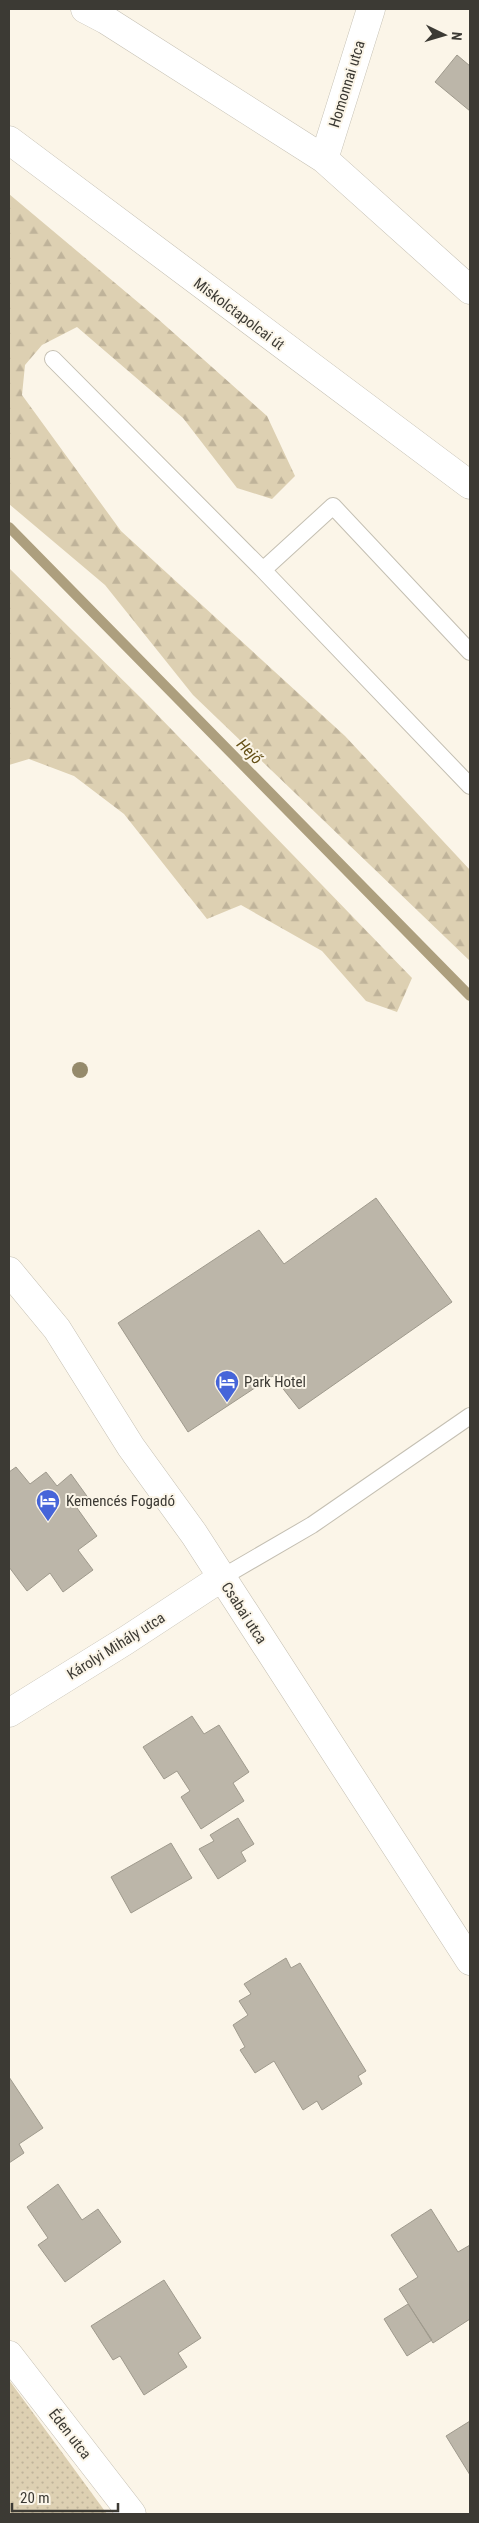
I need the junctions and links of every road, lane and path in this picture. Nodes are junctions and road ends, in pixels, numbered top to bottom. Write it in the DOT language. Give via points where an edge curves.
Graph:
graph roads {
  1 [pos="85,9"];
  2 [pos="371,9"];
  3 [pos="9,140"];
  4 [pos="324,159"];
  5 [pos="470,290"];
  6 [pos="53,359"];
  7 [pos="470,485"];
  8 [pos="263,570"];
  9 [pos="470,652"];
  10 [pos="470,786"];
  11 [pos="9,1271"];
  12 [pos="470,1416"];
  13 [pos="221,1578"];
  14 [pos="9,1713"];
  15 [pos="470,1961"];
  16 [pos="9,2355"];
  17 [pos="132,2514"];
  1 -- 4 [label="street"];
  2 -- 4 [label="street, Homonnai utca"];
  3 -- 7 [label="street, Miskolctapolcai út"];
  4 -- 5 [label="street"];
  6 -- 8 [label="lane"];
  8 -- 9 [label="lane" via="333,506"];
  8 -- 10 [label="lane"];
  11 -- 13 [label="street, Csabai utca" via="57,1328 131,1447 194,1534"];
  12 -- 13 [label="lane" via="312,1525"];
  13 -- 14 [label="street, Károlyi Mihály utca"];
  13 -- 15 [label="street, Csabai utca"];
  16 -- 17 [label="street, Éden utca"];
}
